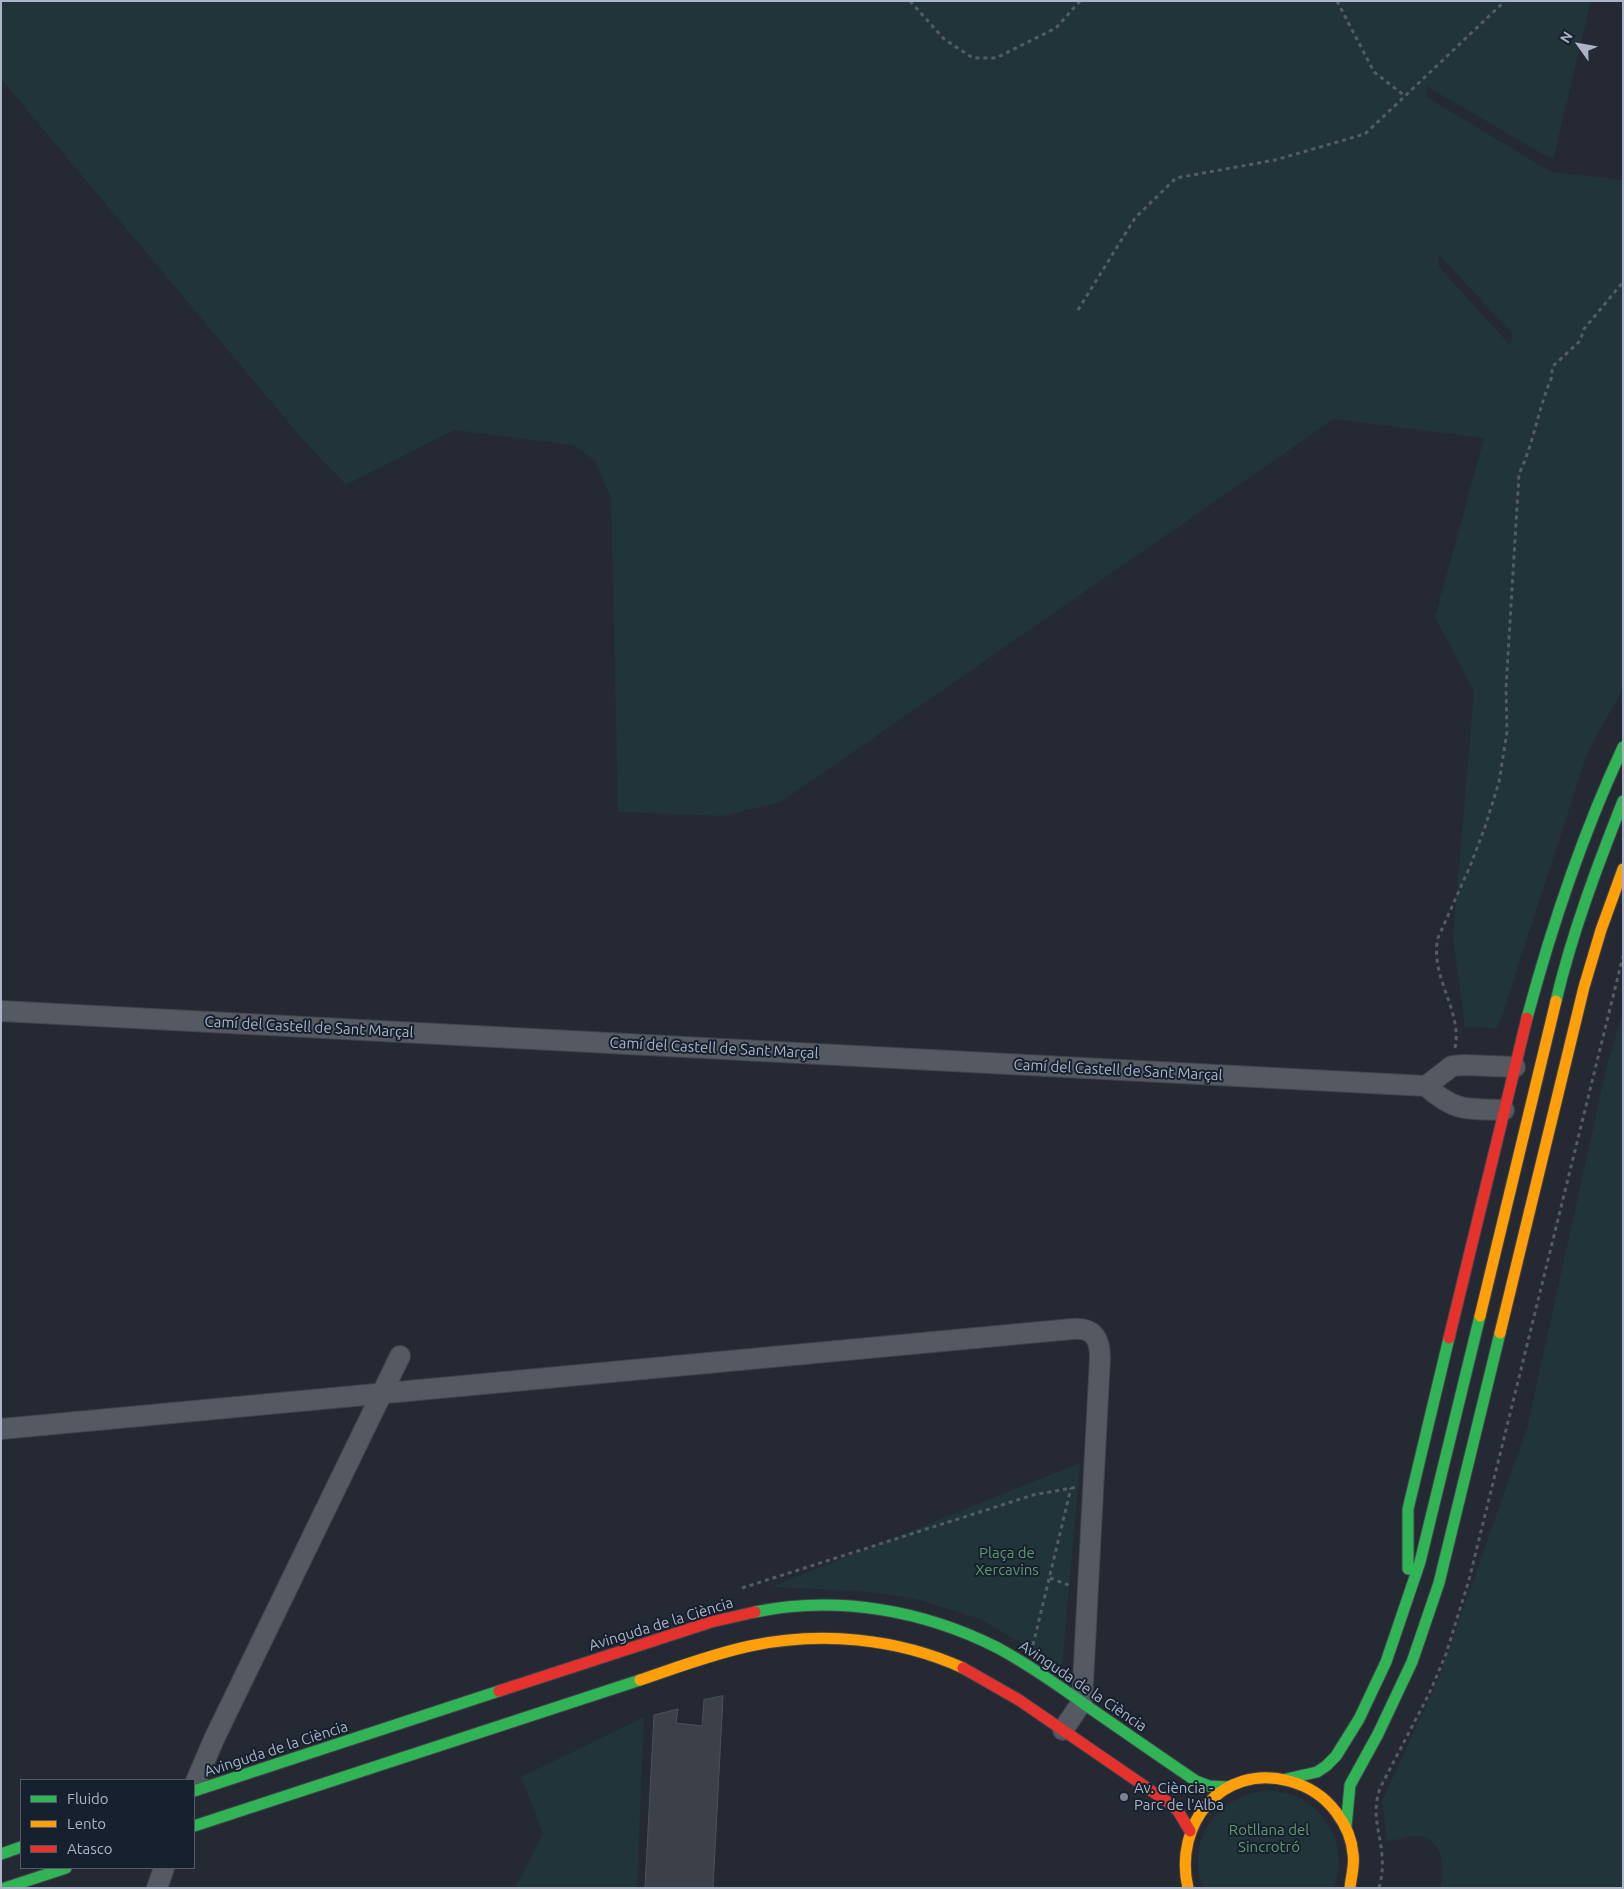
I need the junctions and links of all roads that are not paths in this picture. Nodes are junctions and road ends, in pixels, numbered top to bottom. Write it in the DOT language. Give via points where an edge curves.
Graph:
graph roads {
  1 [pos="1623,747"];
  2 [pos="1623,801"];
  3 [pos="1623,868"];
  4 [pos="1619,886"];
  5 [pos="1,1011"];
  6 [pos="1515,1067"];
  7 [pos="1426,1086"];
  8 [pos="1504,1110"];
  9 [pos="400,1356"];
  10 [pos="382,1393"];
  11 [pos="1,1429"];
  12 [pos="1409,1600"];
  13 [pos="1082,1702"];
  14 [pos="1063,1730"];
  15 [pos="1286,1779"];
  16 [pos="195,1784"];
  17 [pos="1229,1787"];
  18 [pos="195,1791"];
  19 [pos="195,1826"];
  20 [pos="1346,1827"];
  21 [pos="1190,1831"];
  22 [pos="20,1847"];
  23 [pos="1,1854"];
  24 [pos="63,1869"];
  25 [pos="164,1869"];
  26 [pos="1352,1886"];
  27 [pos="5,1888"];
  28 [pos="158,1888"];
  29 [pos="1188,1888"];
  1 -- 6 [label="main road" via="1569,872 1537,978"];
  2 -- 12 [label="main road" via="1593,876 1563,972"];
  3 -- 4 [label="main road"];
  4 -- 20 [label="main road" via="1584,987 1439,1583 1408,1670 1350,1786"];
  5 -- 7 [label="street, Camí del Castell de Sant Marçal"];
  6 -- 7 [label="street" via="1452,1066"];
  6 -- 8 [label="main road"];
  7 -- 8 [label="street" via="1454,1106"];
  8 -- 12 [label="main road" via="1412,1488 1407,1534"];
  9 -- 10 [label="street"];
  10 -- 11 [label="street"];
  10 -- 13 [label="street" via="1080,1328 1086,1330 1098,1340 1100,1358"];
  10 -- 16 [label="street"];
  12 -- 15 [label="main road" via="1376,1686 1341,1749 1325,1767 1311,1775"];
  13 -- 14 [label="street"];
  13 -- 17 [label="main road, Avinguda de la Ciència" via="1196,1781 1209,1786"];
  13 -- 18 [label="main road, Avinguda de la Ciència" via="1016,1658 961,1631 894,1612 824,1605 789,1607 711,1622"];
  14 -- 19 [label="main road" via="1001,1687 946,1660 881,1643 805,1638 757,1644 716,1655"];
  14 -- 21 [label="main road" via="1172,1806"];
  15 -- 17 [label="main road" via="1254,1778"];
  15 -- 20 [label="main road" via="1305,1785 1322,1796"];
  17 -- 21 [label="main road" via="1203,1808"];
  20 -- 26 [label="main road" via="1353,1851"];
  21 -- 29 [label="main road" via="1184,1860"];
  22 -- 23 [label="main road"];
  24 -- 27 [label="main road"];
  25 -- 28 [label="street"];
}
